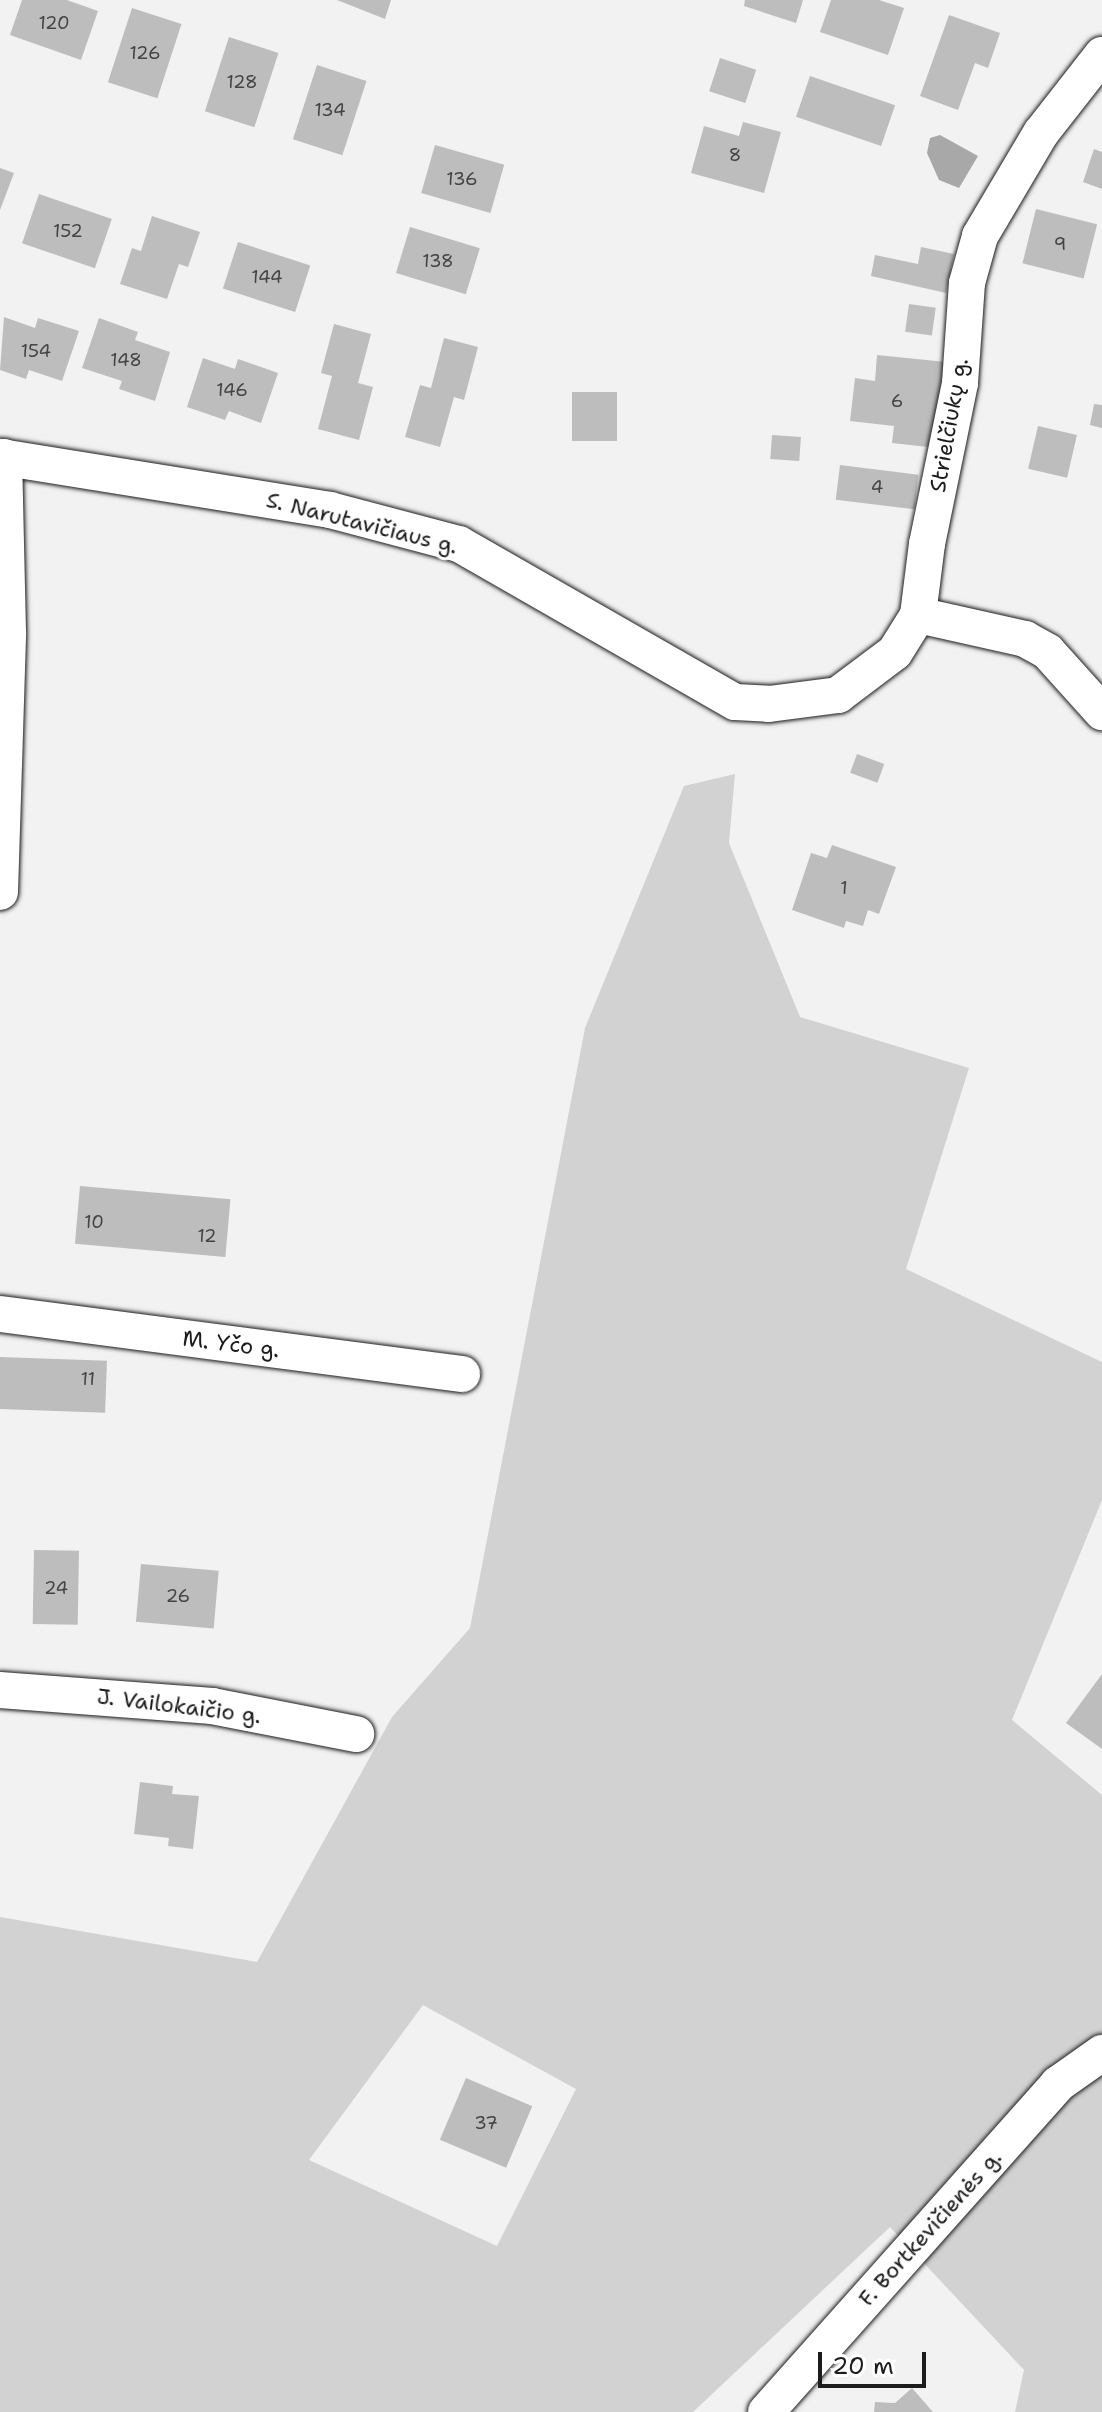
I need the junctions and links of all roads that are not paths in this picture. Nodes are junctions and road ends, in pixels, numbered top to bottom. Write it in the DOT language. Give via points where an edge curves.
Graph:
graph roads {
  1 [pos="1102,55"];
  2 [pos="2,457"];
  3 [pos="918,615"];
  4 [pos="735,702"];
  5 [pos="1102,712"];
  6 [pos="0,892"];
  7 [pos="0,1314"];
  8 [pos="462,1374"];
  9 [pos="0,1690"];
  10 [pos="356,1734"];
  11 [pos="1102,2053"];
  12 [pos="766,2412"];
  1 -- 3 [label="street, Strielčiukų g." via="1041,133 980,236 967,283 960,383"];
  2 -- 4 [label="street, S. Narutavičiaus g." via="330,510 459,544"];
  2 -- 6 [label="street" via="8,632"];
  3 -- 4 [label="street, Strielčiukų g." via="895,652 838,695 769,704"];
  3 -- 5 [label="street" via="1025,639 1048,652"];
  7 -- 8 [label="street, M. Yčo g."];
  9 -- 10 [label="street, J. Vailokaičio g." via="212,1706"];
  11 -- 12 [label="street, F. Bortkevičienės g." via="1058,2084"];
}
